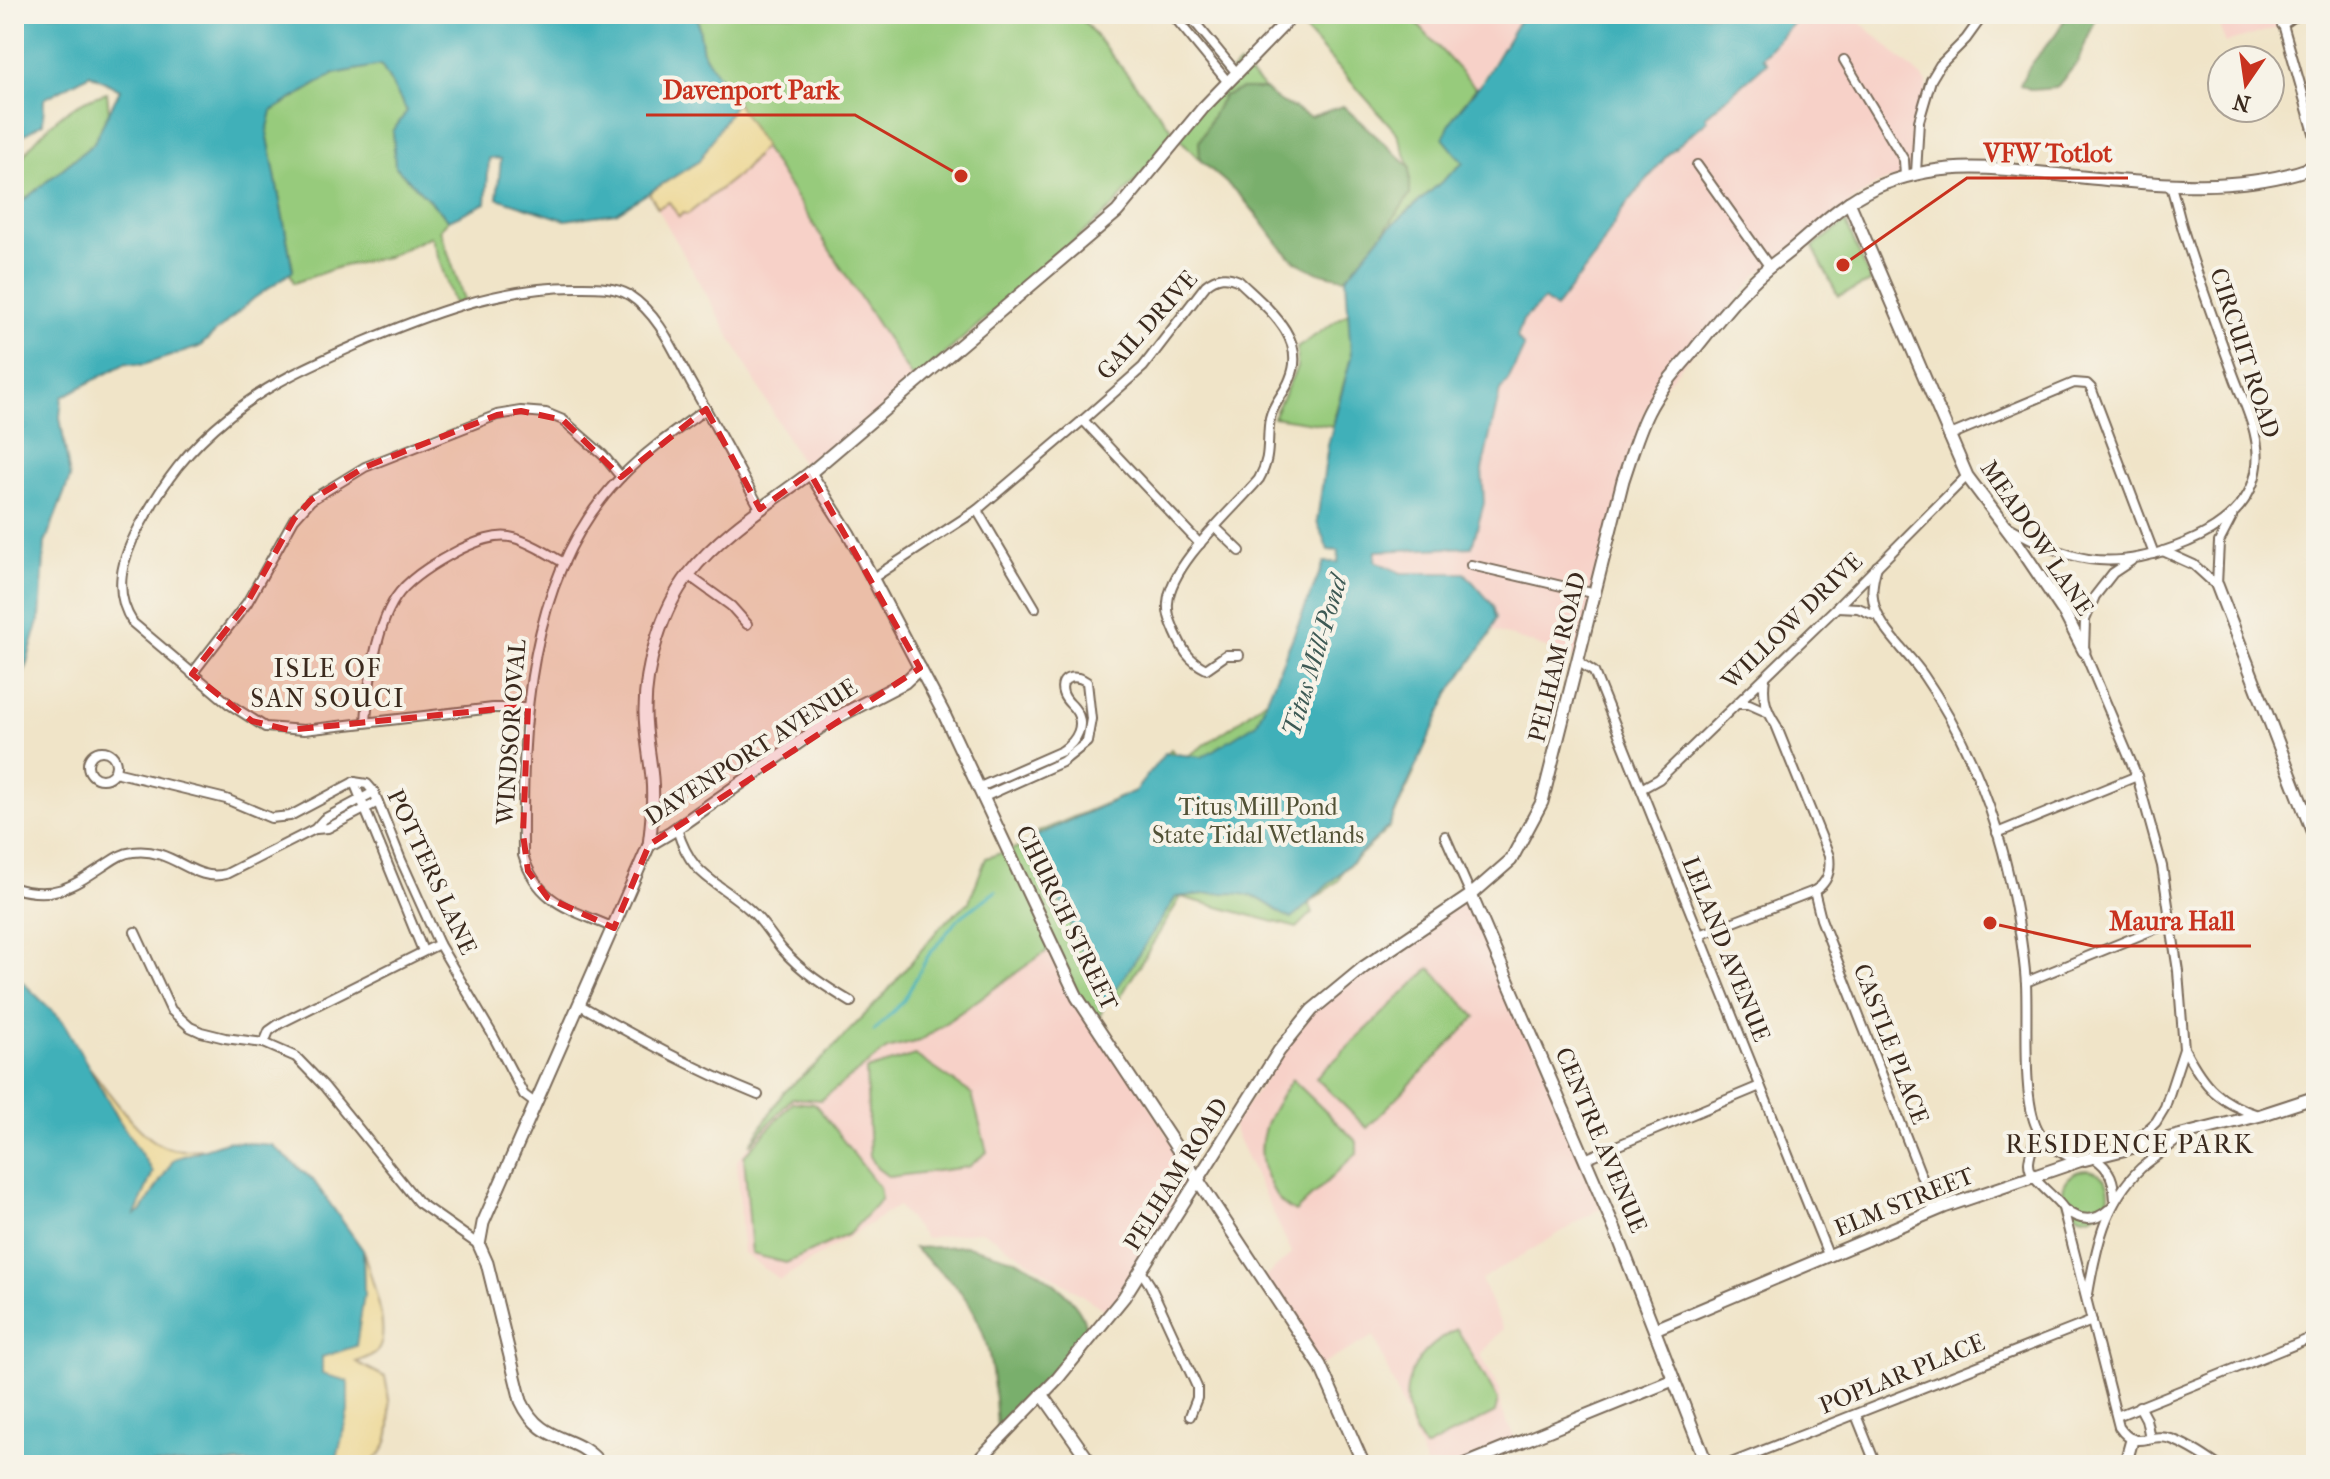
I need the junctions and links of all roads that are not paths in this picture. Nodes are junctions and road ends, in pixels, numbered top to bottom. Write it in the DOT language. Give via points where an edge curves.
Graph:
graph roads {
  1 [pos="1172,14"];
  2 [pos="1188,14"];
  3 [pos="1294,14"];
  4 [pos="1984,14"];
  5 [pos="2280,14"];
  6 [pos="2298,14"];
  7 [pos="2282,25"];
  8 [pos="1844,60"];
  9 [pos="1236,72"];
  10 [pos="1227,81"];
  11 [pos="2316,140"];
  12 [pos="1697,165"];
  13 [pos="2316,166"];
  14 [pos="1911,174"];
  15 [pos="2170,183"];
  16 [pos="1849,202"];
  17 [pos="1769,266"];
  18 [pos="706,409"];
  19 [pos="1083,420"];
  20 [pos="1948,436"];
  21 [pos="810,473"];
  22 [pos="1967,476"];
  23 [pos="621,477"];
  24 [pos="761,510"];
  25 [pos="977,510"];
  26 [pos="2233,515"];
  27 [pos="2006,526"];
  28 [pos="1216,528"];
  29 [pos="1200,544"];
  30 [pos="1240,551"];
  31 [pos="2158,553"];
  32 [pos="2131,561"];
  33 [pos="564,563"];
  34 [pos="1471,565"];
  35 [pos="1877,566"];
  36 [pos="688,575"];
  37 [pos="873,578"];
  38 [pos="2217,585"];
  39 [pos="1596,594"];
  40 [pos="1837,607"];
  41 [pos="1035,608"];
  42 [pos="1878,616"];
  43 [pos="747,624"];
  44 [pos="2084,651"];
  45 [pos="1239,655"];
  46 [pos="1579,662"];
  47 [pos="920,668"];
  48 [pos="192,674"];
  49 [pos="1766,676"];
  50 [pos="1737,704"];
  51 [pos="528,708"];
  52 [pos="1767,712"];
  53 [pos="366,722"];
  54 [pos="115,772"];
  55 [pos="2137,776"];
  56 [pos="354,782"];
  57 [pos="1641,789"];
  58 [pos="374,792"];
  59 [pos="982,792"];
  60 [pos="361,798"];
  61 [pos="378,802"];
  62 [pos="365,809"];
  63 [pos="315,829"];
  64 [pos="677,829"];
  65 [pos="1997,833"];
  66 [pos="1445,836"];
  67 [pos="2316,841"];
  68 [pos="649,845"];
  69 [pos="14,888"];
  70 [pos="1814,891"];
  71 [pos="1471,895"];
  72 [pos="2172,922"];
  73 [pos="614,928"];
  74 [pos="135,932"];
  75 [pos="1700,935"];
  76 [pos="439,944"];
  77 [pos="423,951"];
  78 [pos="2026,982"];
  79 [pos="851,1002"];
  80 [pos="580,1005"];
  81 [pos="264,1043"];
  82 [pos="2184,1049"];
  83 [pos="1760,1086"];
  84 [pos="758,1095"];
  85 [pos="2316,1097"];
  86 [pos="536,1104"];
  87 [pos="2261,1115"];
  88 [pos="2037,1130"];
  89 [pos="2183,1136"];
  90 [pos="2125,1150"];
  91 [pos="2094,1158"];
  92 [pos="1585,1159"];
  93 [pos="2079,1161"];
  94 [pos="2033,1176"];
  95 [pos="1197,1181"];
  96 [pos="2112,1205"];
  97 [pos="2063,1208"];
  98 [pos="1935,1211"];
  99 [pos="479,1245"];
  100 [pos="1829,1257"];
  101 [pos="1141,1271"];
  102 [pos="2087,1295"];
  103 [pos="2092,1321"];
  104 [pos="1655,1329"];
  105 [pos="2316,1336"];
  106 [pos="1673,1380"];
  107 [pos="1042,1394"];
  108 [pos="2139,1406"];
  109 [pos="1856,1415"];
  110 [pos="1190,1416"];
  111 [pos="2117,1416"];
  112 [pos="2150,1438"];
  113 [pos="2132,1440"];
  114 [pos="601,1465"];
  115 [pos="974,1465"];
  116 [pos="1092,1465"];
  117 [pos="1364,1465"];
  118 [pos="1464,1465"];
  119 [pos="1707,1465"];
  120 [pos="1726,1465"];
  121 [pos="1876,1465"];
  122 [pos="2125,1465"];
  123 [pos="2217,1465"];
  1 -- 10 [label="street"];
  2 -- 9 [label="street"];
  3 -- 9 [label="street"];
  4 -- 14 [label="street" via="1931,80"];
  5 -- 7 [label="street"];
  6 -- 7 [label="street"];
  7 -- 11 [label="street"];
  8 -- 14 [label="street"];
  9 -- 10 [label="street"];
  10 -- 21 [label="street" via="1117,212"];
  12 -- 17 [label="street"];
  13 -- 15 [label="street, PELHAM ROAD" via="2254,179"];
  14 -- 15 [label="street, PELHAM ROAD" via="1964,166"];
  14 -- 16 [label="street, PELHAM ROAD"];
  15 -- 26 [label="street, CIRCUIT ROAD" via="2256,443 2256,473"];
  16 -- 17 [label="street, PELHAM ROAD"];
  16 -- 20 [label="street, MEADOW LANE"];
  17 -- 39 [label="street, PELHAM ROAD" via="1731,304 1648,411 1623,480"];
  18 -- 23 [label="street, WINDSOR OVAL"];
  18 -- 24 [label="street"];
  18 -- 48 [label="street" via="655,319 628,294 591,287 548,287 454,306 283,379 230,415 169,474 128,548 121,571 124,610"];
  19 -- 25 [label="street, GAIL DRIVE"];
  19 -- 28 [label="street, GAIL DRIVE" via="1143,367 1206,285 1223,277 1239,281 1285,329 1295,360 1269,421 1266,466"];
  19 -- 29 [label="street"];
  20 -- 22 [label="street, MEADOW LANE"];
  20 -- 31 [label="street" via="2079,382 2091,388"];
  21 -- 24 [label="street"];
  21 -- 37 [label="street"];
  22 -- 27 [label="street, MEADOW LANE"];
  22 -- 35 [label="street, WILLOW DRIVE"];
  23 -- 33 [label="street, WINDSOR OVAL" via="581,528"];
  23 -- 48 [label="street" via="563,420 521,411 463,427 365,467 311,500 294,519 247,603"];
  24 -- 36 [label="street"];
  25 -- 37 [label="street, GAIL DRIVE"];
  25 -- 41 [label="street"];
  26 -- 31 [label="street, CIRCUIT ROAD" via="2193,540"];
  26 -- 38 [label="street" via="2219,542"];
  27 -- 32 [label="street, CIRCUIT ROAD" via="2069,556"];
  27 -- 44 [label="street, MEADOW LANE"];
  28 -- 29 [label="street, GAIL DRIVE"];
  28 -- 30 [label="street"];
  29 -- 45 [label="street, GAIL DRIVE" via="1173,581 1168,615 1191,662 1206,669 1226,655"];
  31 -- 32 [label="street, CIRCUIT ROAD"];
  31 -- 38 [label="street" via="2194,565"];
  32 -- 44 [label="street, CIRCUIT ROAD" via="2095,596 2085,620"];
  33 -- 51 [label="street, WINDSOR OVAL" via="537,636"];
  33 -- 53 [label="street" via="513,538 499,537 438,561 400,592 388,613 367,690"];
  34 -- 39 [label="street"];
  35 -- 40 [label="street, WILLOW DRIVE"];
  35 -- 42 [label="street" via="1871,592"];
  36 -- 43 [label="street"];
  36 -- 68 [label="street" via="663,621 646,681 653,809"];
  37 -- 47 [label="street"];
  38 -- 67 [label="street"];
  39 -- 46 [label="street, PELHAM ROAD"];
  40 -- 42 [label="street"];
  40 -- 49 [label="street, WILLOW DRIVE"];
  42 -- 65 [label="street" via="1944,709 1971,761"];
  44 -- 55 [label="street, MEADOW LANE"];
  46 -- 57 [label="street, LELAND AVENUE" via="1594,672"];
  46 -- 71 [label="street, PELHAM ROAD" via="1533,823 1511,860"];
  47 -- 59 [label="street, CHURCH STREET"];
  47 -- 64 [label="street, DAVENPORT AVENUE" via="905,682 828,722"];
  48 -- 53 [label="street" via="265,727 304,730"];
  49 -- 50 [label="street, WILLOW DRIVE"];
  49 -- 52 [label="street"];
  50 -- 52 [label="street"];
  50 -- 57 [label="street, WILLOW DRIVE" via="1659,779"];
  51 -- 53 [label="street"];
  51 -- 73 [label="street, WINDSOR OVAL" via="523,834 528,871 548,898"];
  52 -- 70 [label="street" via="1829,856 1827,880"];
  54 -- 56 [label="street" via="226,799 271,818 290,816"];
  55 -- 65 [label="street"];
  55 -- 72 [label="street, MEADOW LANE"];
  56 -- 58 [label="street, POTTERS LANE" via="367,784"];
  56 -- 60 [label="street, POTTERS LANE"];
  57 -- 75 [label="street, LELAND AVENUE"];
  58 -- 60 [label="street"];
  58 -- 61 [label="street, POTTERS LANE"];
  59 -- 59 [label="street" via="1062,762 1087,742 1087,682 1075,676 1063,683 1065,698 1081,722 1073,743"];
  59 -- 95 [label="street, CHURCH STREET" via="1077,997"];
  60 -- 62 [label="street, POTTERS LANE"];
  60 -- 63 [label="street"];
  61 -- 62 [label="street"];
  61 -- 76 [label="street, POTTERS LANE"];
  62 -- 63 [label="street"];
  62 -- 77 [label="street, POTTERS LANE"];
  63 -- 69 [label="street" via="214,877 164,854 131,852 61,891 44,894"];
  64 -- 68 [label="street, DAVENPORT AVENUE"];
  64 -- 79 [label="street" via="703,876 749,909 793,961"];
  65 -- 78 [label="street" via="2013,894"];
  66 -- 71 [label="street, CENTRE AVENUE"];
  68 -- 73 [label="street, DAVENPORT AVENUE"];
  70 -- 75 [label="street"];
  70 -- 98 [label="street, CASTLE PLACE"];
  71 -- 92 [label="street, CENTRE AVENUE"];
  71 -- 95 [label="street, PELHAM ROAD" via="1364,967 1312,1010 1279,1051"];
  72 -- 78 [label="street"];
  72 -- 82 [label="street, MEADOW LANE"];
  73 -- 80 [label="street, DAVENPORT AVENUE"];
  74 -- 81 [label="street" via="171,1010 190,1027"];
  75 -- 83 [label="street, LELAND AVENUE"];
  76 -- 77 [label="street"];
  76 -- 86 [label="street, POTTERS LANE" via="524,1095"];
  77 -- 81 [label="street" via="279,1024"];
  78 -- 88 [label="street" via="2029,1098"];
  80 -- 84 [label="street" via="667,1054"];
  80 -- 86 [label="street, DAVENPORT AVENUE"];
  81 -- 99 [label="street" via="308,1067 418,1202"];
  82 -- 87 [label="street, MEADOW LANE" via="2218,1097"];
  82 -- 90 [label="street, MEADOW LANE" via="2165,1107"];
  83 -- 92 [label="street"];
  83 -- 100 [label="street, LELAND AVENUE"];
  85 -- 87 [label="street, ELM STREET"];
  86 -- 99 [label="street, DAVENPORT AVENUE" via="483,1223"];
  87 -- 89 [label="street, ELM STREET"];
  88 -- 93 [label="street"];
  88 -- 94 [label="street" via="2029,1165"];
  89 -- 90 [label="street, ELM STREET"];
  89 -- 96 [label="street" via="2139,1170"];
  90 -- 91 [label="street, ELM STREET"];
  91 -- 93 [label="street, ELM STREET"];
  91 -- 96 [label="street" via="2113,1178"];
  92 -- 104 [label="street, CENTRE AVENUE"];
  93 -- 94 [label="street, ELM STREET"];
  94 -- 97 [label="street"];
  94 -- 98 [label="street, ELM STREET"];
  95 -- 101 [label="street, PELHAM ROAD"];
  95 -- 117 [label="street, CHURCH STREET" via="1320,1365"];
  96 -- 97 [label="street" via="2092,1220"];
  96 -- 102 [label="street"];
  97 -- 102 [label="street"];
  98 -- 100 [label="street, ELM STREET"];
  99 -- 114 [label="street" via="528,1417"];
  100 -- 104 [label="street, ELM STREET"];
  101 -- 107 [label="street, PELHAM ROAD" via="1089,1342"];
  101 -- 110 [label="street" via="1197,1387"];
  102 -- 103 [label="street"];
  103 -- 109 [label="street, POPLAR PLACE"];
  103 -- 111 [label="street"];
  104 -- 106 [label="street, CENTRE AVENUE"];
  105 -- 108 [label="street"];
  106 -- 118 [label="street"];
  106 -- 119 [label="street, CENTRE AVENUE"];
  107 -- 115 [label="street, PELHAM ROAD"];
  107 -- 116 [label="street"];
  108 -- 111 [label="street"];
  108 -- 112 [label="street"];
  109 -- 120 [label="street, POPLAR PLACE"];
  109 -- 121 [label="street"];
  111 -- 113 [label="street" via="2119,1427"];
  112 -- 113 [label="street"];
  112 -- 123 [label="street" via="2170,1438"];
  113 -- 122 [label="street"];
}
